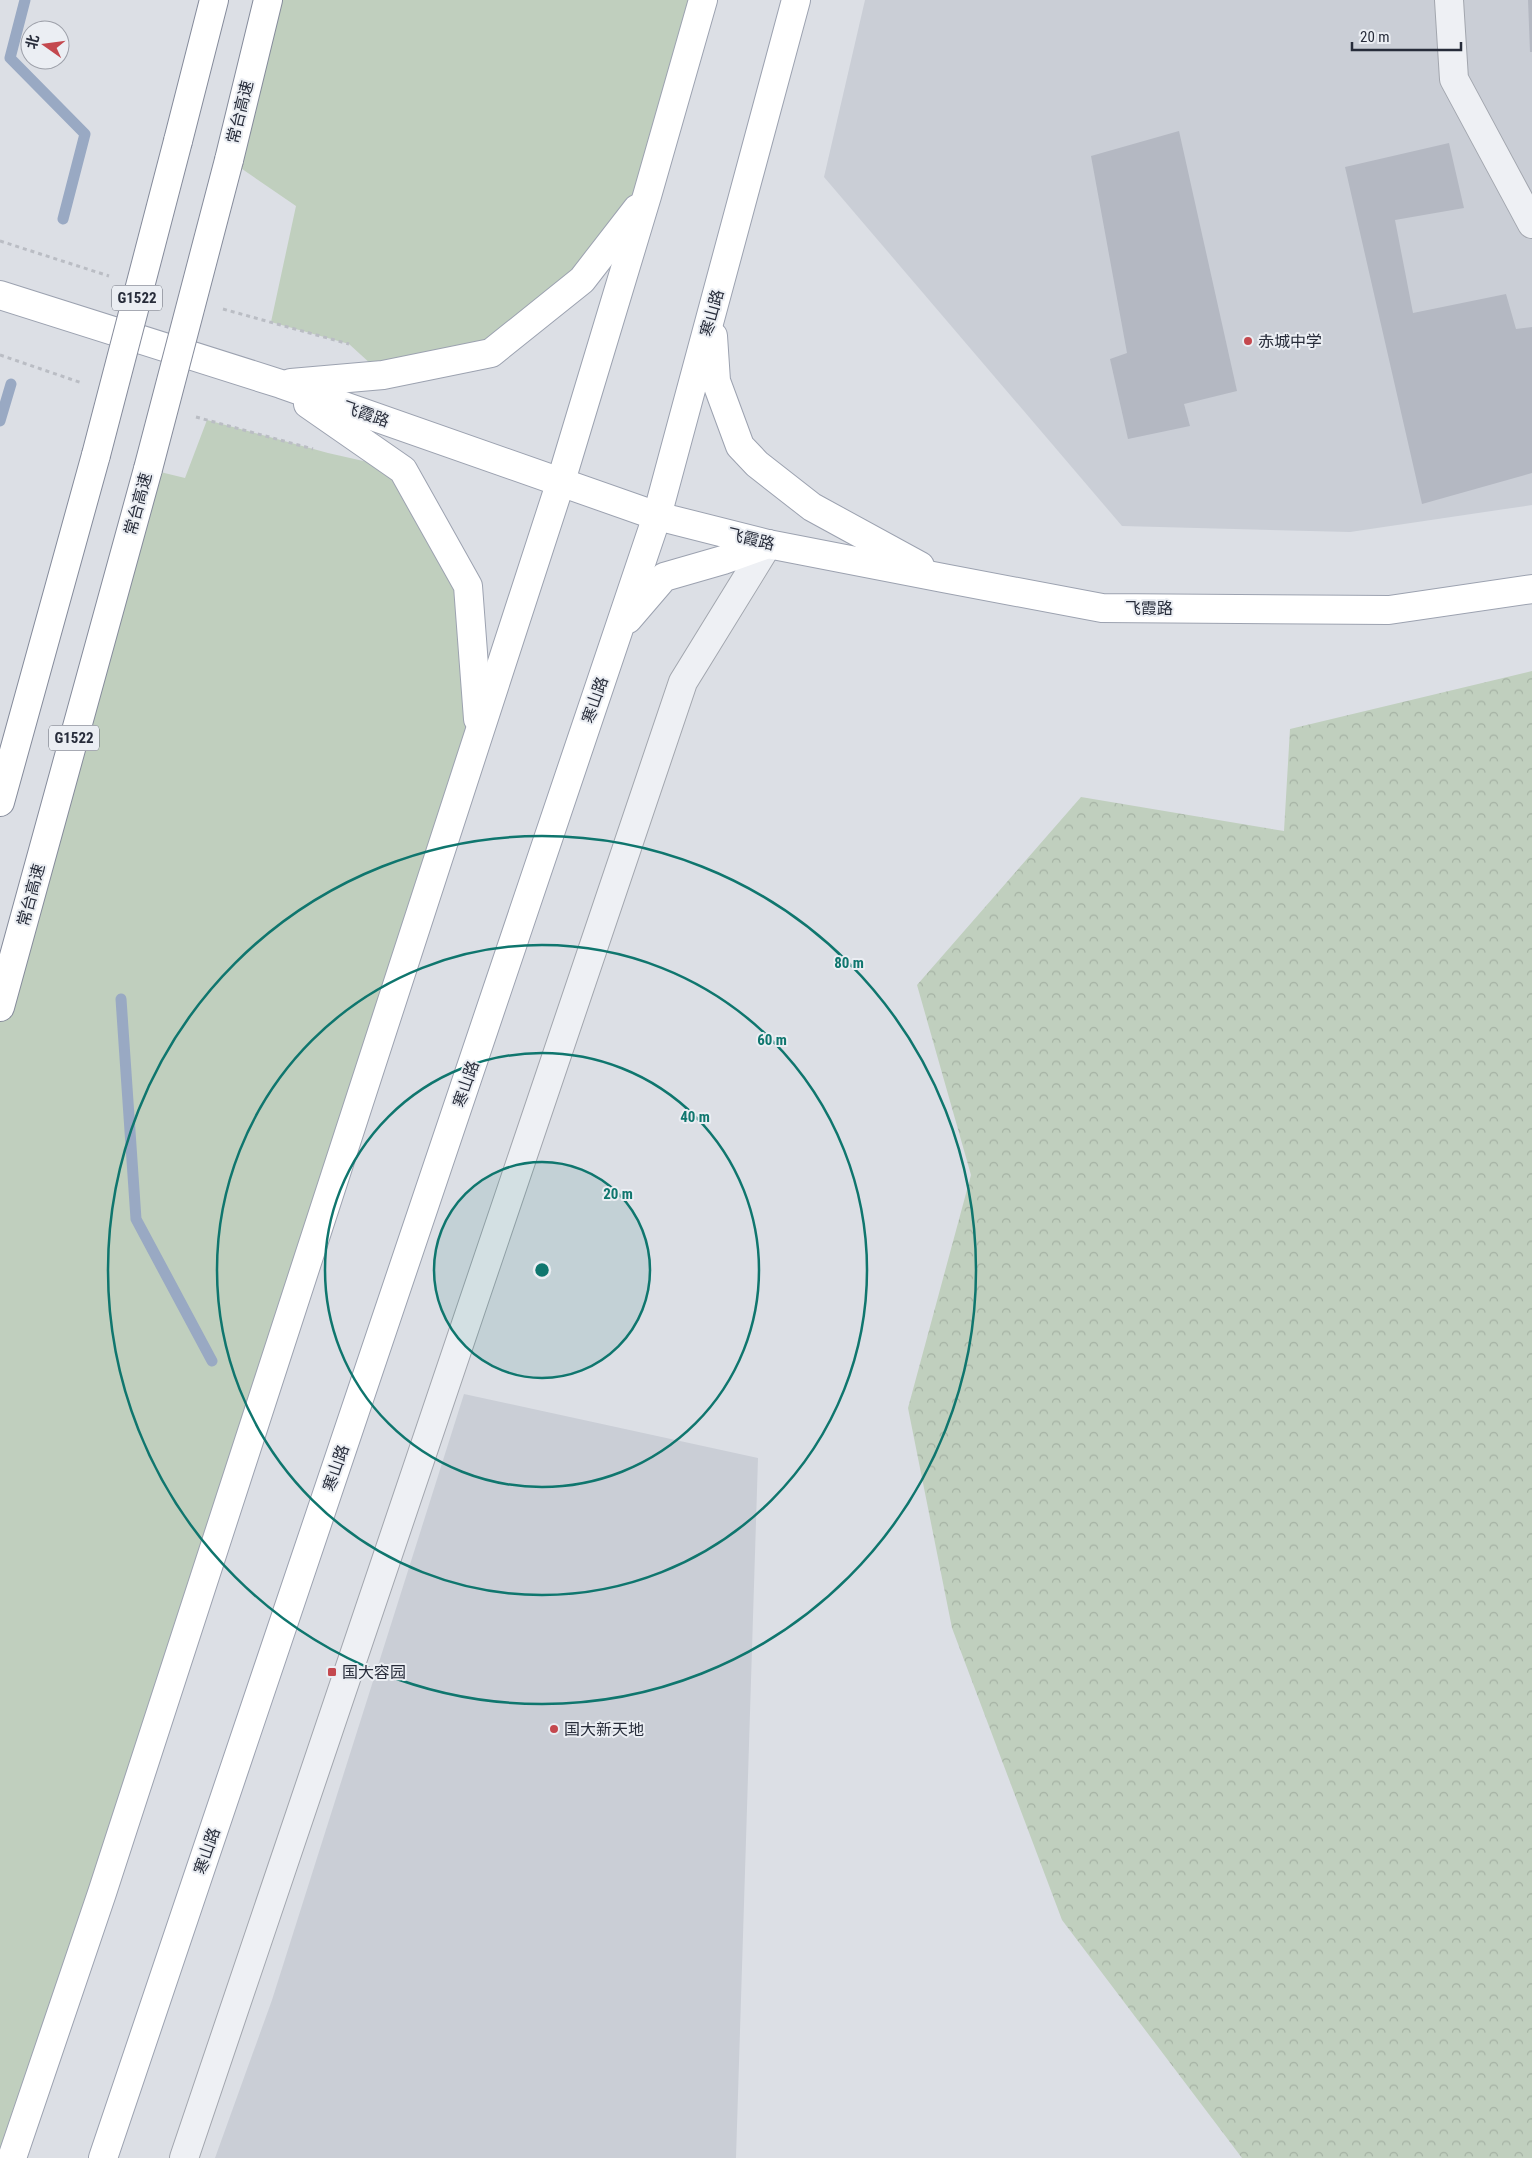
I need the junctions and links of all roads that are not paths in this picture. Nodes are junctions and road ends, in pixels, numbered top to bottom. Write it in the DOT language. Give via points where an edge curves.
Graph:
graph roads {
  1 [pos="214,0"];
  2 [pos="268,0"];
  3 [pos="703,0"];
  4 [pos="796,0"];
  5 [pos="1448,0"];
  6 [pos="647,196"];
  7 [pos="1532,224"];
  8 [pos="0,295"];
  9 [pos="711,316"];
  10 [pos="280,384"];
  11 [pos="561,481"];
  12 [pos="657,516"];
  13 [pos="768,544"];
  14 [pos="943,578"];
  15 [pos="1532,589"];
  16 [pos="618,630"];
  17 [pos="479,732"];
  18 [pos="0,802"];
  19 [pos="0,1007"];
  20 [pos="12,2158"];
  21 [pos="103,2158"];
  22 [pos="184,2158"];
  1 -- 18 [label="main road, G1522, bridge" via="96,455"];
  2 -- 19 [label="main road, 常台高速 / G1522, bridge" via="148,469"];
  3 -- 6 [label="main road"];
  4 -- 9 [label="main road, 寒山路"];
  5 -- 7 [label="lane" via="1454,79"];
  6 -- 10 [label="main road" via="582,280 491,353 383,374"];
  6 -- 11 [label="main road"];
  8 -- 10 [label="main road, 飞霞路"];
  9 -- 12 [label="main road, 寒山路"];
  9 -- 14 [label="main road" via="716,381 740,446 756,464 812,507"];
  10 -- 11 [label="main road, 飞霞路"];
  10 -- 17 [label="main road" via="403,470 468,586"];
  11 -- 12 [label="main road, 飞霞路"];
  11 -- 17 [label="main road"];
  12 -- 13 [label="main road, 飞霞路"];
  12 -- 16 [label="main road, 寒山路"];
  13 -- 14 [label="main road, 飞霞路"];
  13 -- 16 [label="main road" via="664,577"];
  13 -- 22 [label="lane" via="683,682"];
  14 -- 15 [label="main road, 飞霞路" via="1102,608 1389,610"];
  16 -- 21 [label="main road, 寒山路"];
  17 -- 20 [label="main road" via="102,1893"];
}
